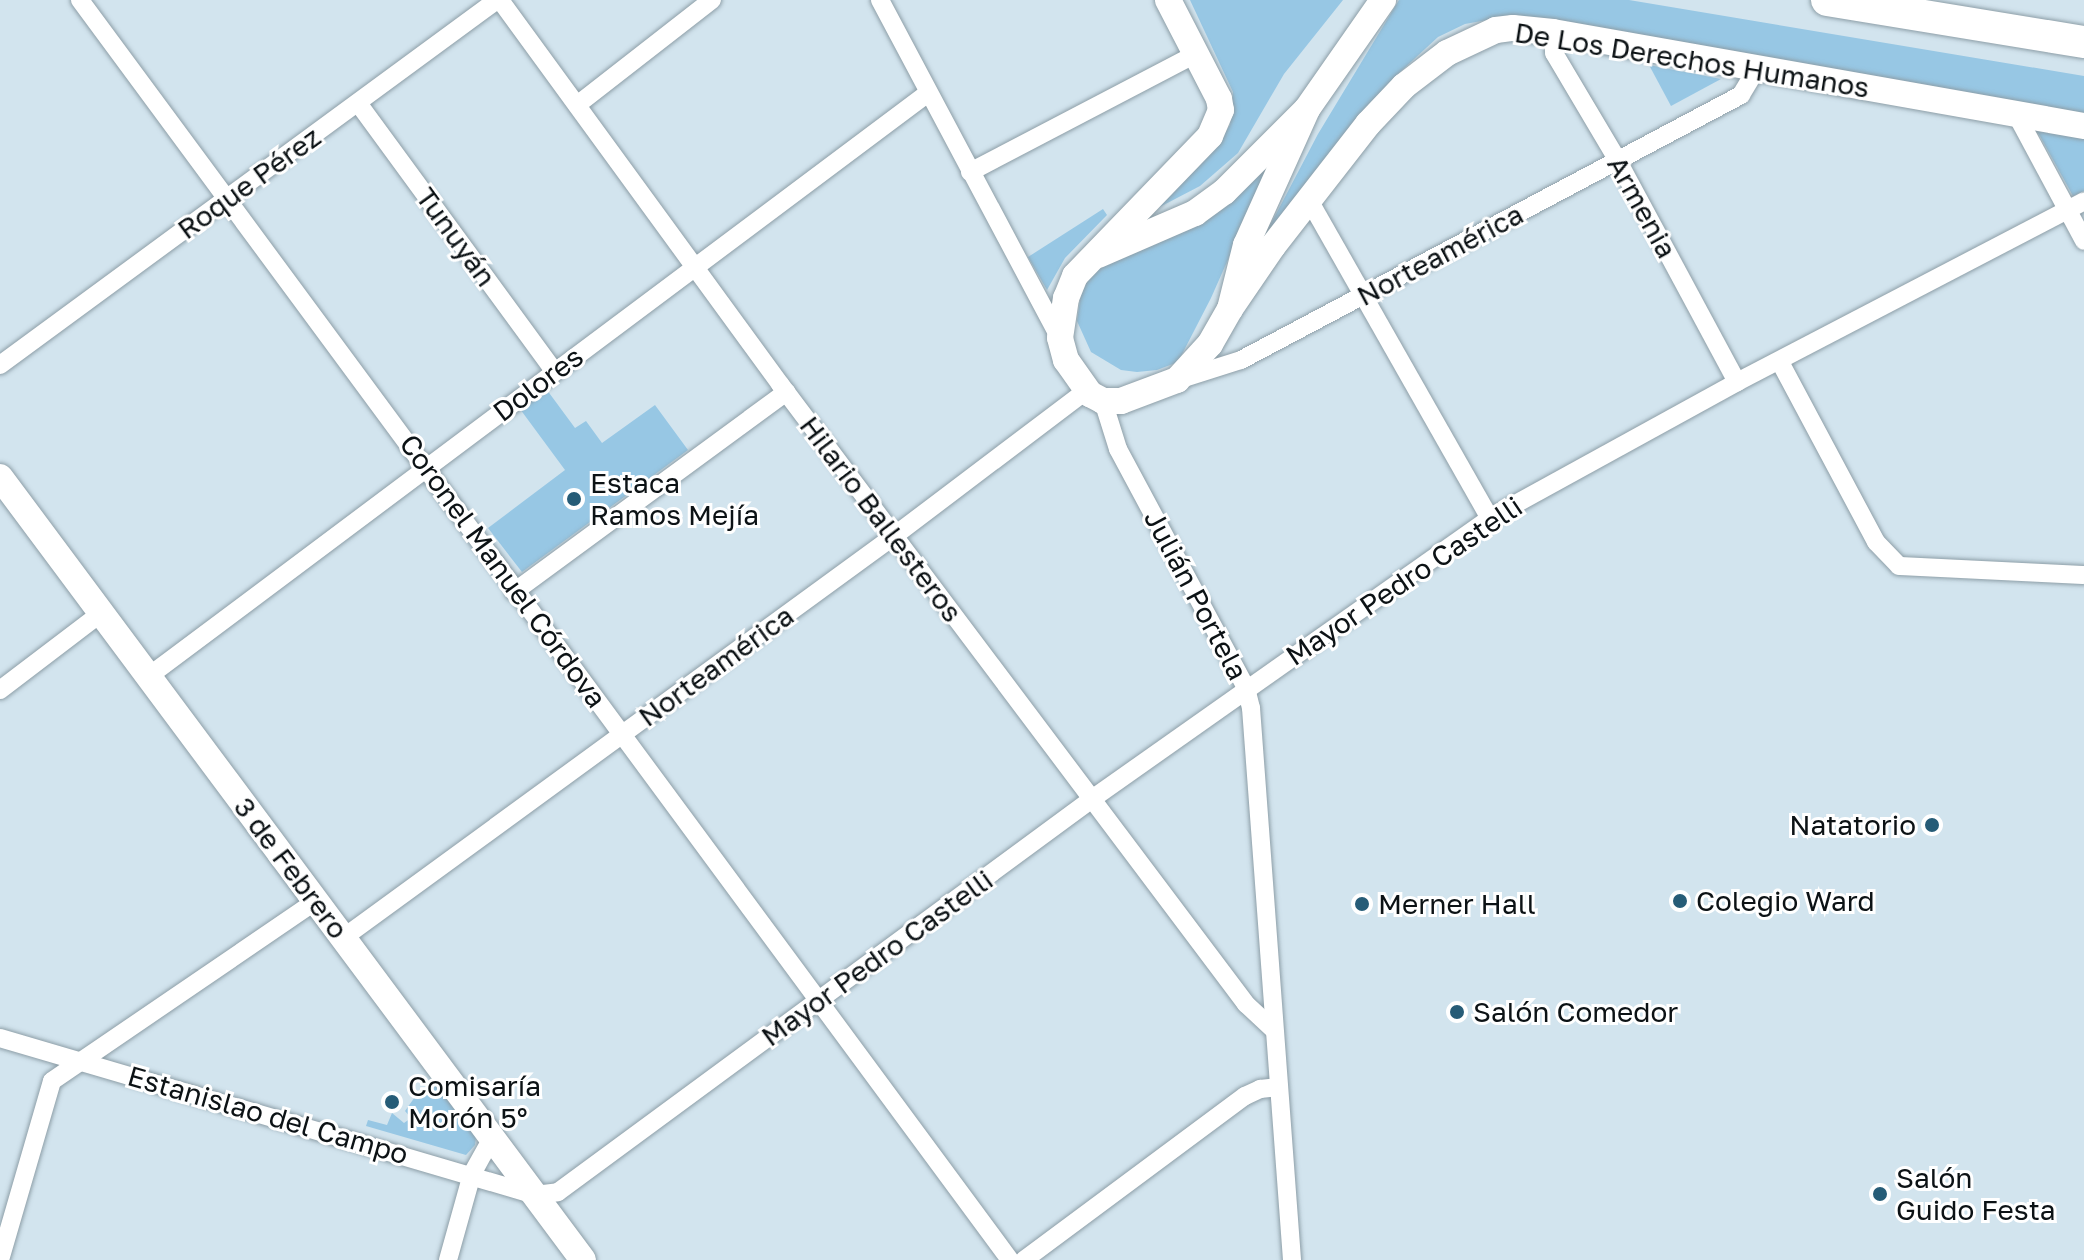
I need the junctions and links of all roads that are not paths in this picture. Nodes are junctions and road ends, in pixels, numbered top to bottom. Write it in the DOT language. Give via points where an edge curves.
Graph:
graph roads {
  1 [pos="80,0"];
  2 [pos="498,0"];
  3 [pos="712,0"];
  4 [pos="880,0"];
  5 [pos="1168,0"];
  6 [pos="1383,0"];
  7 [pos="1827,0"];
  8 [pos="1553,32"];
  9 [pos="2078,42"];
  10 [pos="1196,54"];
  11 [pos="1756,70"];
  12 [pos="928,93"];
  13 [pos="358,103"];
  14 [pos="577,105"];
  15 [pos="1307,109"];
  16 [pos="2016,114"];
  17 [pos="2084,126"];
  18 [pos="1618,161"];
  19 [pos="970,172"];
  20 [pos="228,199"];
  21 [pos="1309,200"];
  22 [pos="2076,206"];
  23 [pos="2084,241"];
  24 [pos="1089,259"];
  25 [pos="698,268"];
  26 [pos="1365,296"];
  27 [pos="1230,309"];
  28 [pos="1060,338"];
  29 [pos="1780,362"];
  30 [pos="0,365"];
  31 [pos="555,372"];
  32 [pos="1177,380"];
  33 [pos="1737,382"];
  34 [pos="786,392"];
  35 [pos="1094,396"];
  36 [pos="427,467"];
  37 [pos="0,477"];
  38 [pos="1490,518"];
  39 [pos="894,536"];
  40 [pos="2084,575"];
  41 [pos="514,592"];
  42 [pos="101,613"];
  43 [pos="149,676"];
  44 [pos="1246,688"];
  45 [pos="0,690"];
  46 [pos="623,734"];
  47 [pos="1092,799"];
  48 [pos="316,901"];
  49 [pos="343,938"];
  50 [pos="819,1000"];
  51 [pos="1273,1029"];
  52 [pos="0,1038"];
  53 [pos="82,1061"];
  54 [pos="1279,1087"];
  55 [pos="492,1138"];
  56 [pos="472,1174"];
  57 [pos="535,1195"];
  58 [pos="0,1260"];
  59 [pos="448,1260"];
  60 [pos="583,1260"];
  61 [pos="1010,1260"];
  62 [pos="1024,1260"];
  63 [pos="1292,1260"];
  1 -- 20 [label="street, Coronel Manuel Córdova"];
  2 -- 13 [label="street, Roque Pérez"];
  2 -- 14 [label="street, Hilario Ballesteros"];
  3 -- 14 [label="street"];
  4 -- 12 [label="street, Julián Portela"];
  5 -- 10 [label="street"];
  6 -- 15 [label="street"];
  7 -- 9 [label="highway"];
  8 -- 11 [label="street, De Los Derechos Humanos"];
  8 -- 18 [label="street, Armenia" via="1554,53"];
  8 -- 21 [label="street, De Los Derechos Humanos" via="1496,30 1423,69 1368,124"];
  10 -- 19 [label="street"];
  10 -- 24 [label="street" via="1219,99 1218,122"];
  11 -- 16 [label="street, De Los Derechos Humanos"];
  11 -- 18 [label="street, Norteamérica" via="1741,95"];
  12 -- 19 [label="street, Julián Portela"];
  12 -- 25 [label="street, Dolores"];
  13 -- 20 [label="street, Roque Pérez"];
  13 -- 31 [label="street, Tunuyán"];
  14 -- 25 [label="street, Hilario Ballesteros"];
  15 -- 24 [label="street" via="1254,165 1195,213"];
  15 -- 27 [label="street" via="1246,245"];
  16 -- 17 [label="street, De Los Derechos Humanos"];
  16 -- 22 [label="street"];
  18 -- 26 [label="street, Norteamérica"];
  18 -- 33 [label="street, Armenia"];
  19 -- 28 [label="street, Julián Portela"];
  20 -- 30 [label="street, Roque Pérez"];
  20 -- 36 [label="street, Coronel Manuel Córdova"];
  21 -- 26 [label="street"];
  21 -- 27 [label="street, De Los Derechos Humanos"];
  22 -- 23 [label="street"];
  22 -- 29 [label="street, Mayor Pedro Castelli"];
  24 -- 28 [label="street" via="1066,298"];
  25 -- 31 [label="street, Dolores"];
  25 -- 34 [label="street, Hilario Ballesteros"];
  26 -- 32 [label="street, Norteamérica" via="1241,360"];
  26 -- 38 [label="street"];
  27 -- 32 [label="street" via="1210,344"];
  28 -- 35 [label="street, Julián Portela" via="1066,360"];
  29 -- 33 [label="street, Mayor Pedro Castelli"];
  29 -- 40 [label="street" via="1876,542 1899,566"];
  31 -- 36 [label="street, Dolores"];
  32 -- 35 [label="street, Norteamérica" via="1128,399"];
  33 -- 38 [label="street, Mayor Pedro Castelli"];
  34 -- 39 [label="street, Hilario Ballesteros"];
  34 -- 41 [label="street"];
  35 -- 39 [label="street, Norteamérica"];
  35 -- 44 [label="street, Julián Portela"];
  36 -- 41 [label="street, Coronel Manuel Córdova"];
  36 -- 43 [label="street, Dolores"];
  37 -- 42 [label="street, 3 de Febrero"];
  38 -- 44 [label="street, Mayor Pedro Castelli"];
  39 -- 46 [label="street, Norteamérica"];
  39 -- 47 [label="street, Hilario Ballesteros"];
  41 -- 46 [label="street, Coronel Manuel Córdova"];
  42 -- 43 [label="street, 3 de Febrero"];
  42 -- 45 [label="street"];
  43 -- 48 [label="street, 3 de Febrero"];
  44 -- 47 [label="street, Mayor Pedro Castelli"];
  44 -- 51 [label="street, Julián Portela"];
  46 -- 49 [label="street, Norteamérica"];
  46 -- 50 [label="street, Coronel Manuel Córdova"];
  47 -- 50 [label="street, Mayor Pedro Castelli"];
  47 -- 51 [label="street, Hilario Ballesteros" via="1246,1004"];
  48 -- 49 [label="street, 3 de Febrero"];
  48 -- 53 [label="street"];
  49 -- 55 [label="street, 3 de Febrero"];
  50 -- 57 [label="street, Mayor Pedro Castelli" via="558,1192"];
  50 -- 61 [label="street, Coronel Manuel Córdova"];
  51 -- 54 [label="street, Julián Portela"];
  52 -- 53 [label="street, Estanislao del Campo"];
  53 -- 56 [label="street, Estanislao del Campo"];
  53 -- 58 [label="street" via="52,1081"];
  54 -- 62 [label="street" via="1245,1096"];
  54 -- 63 [label="street, Julián Portela"];
  55 -- 56 [label="street"];
  55 -- 57 [label="street, 3 de Febrero"];
  56 -- 57 [label="street, Estanislao del Campo"];
  56 -- 59 [label="street"];
  57 -- 60 [label="street, 3 de Febrero"];
}
